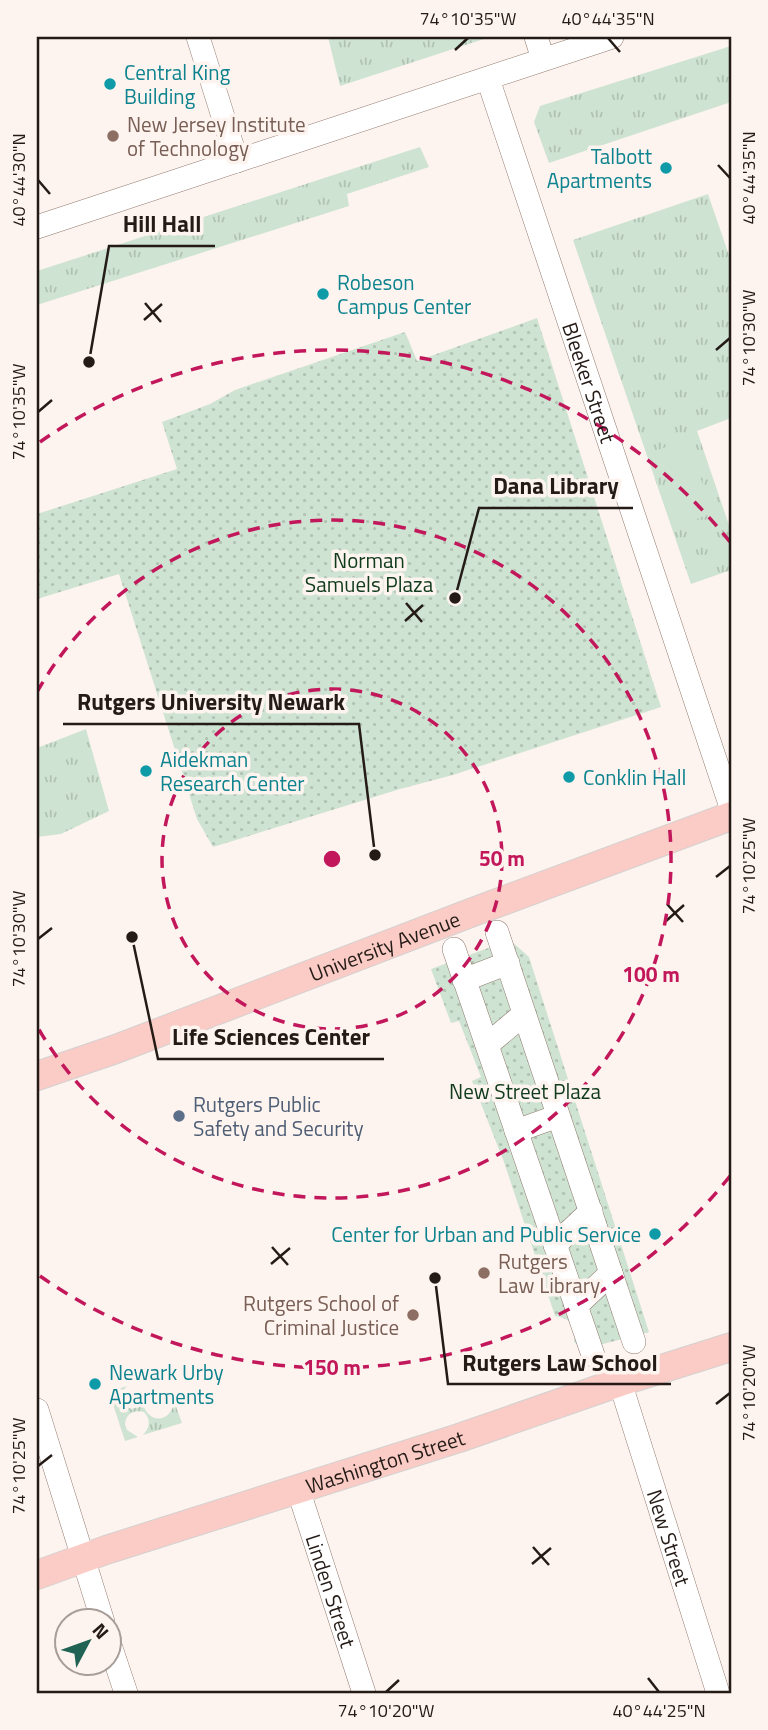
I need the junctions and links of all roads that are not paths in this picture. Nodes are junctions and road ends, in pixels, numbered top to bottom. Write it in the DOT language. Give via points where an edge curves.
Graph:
graph roads {
  1 [pos="198,37"];
  2 [pos="536,37"];
  3 [pos="612,37"];
  4 [pos="543,59"];
  5 [pos="488,79"];
  6 [pos="237,161"];
  7 [pos="37,227"];
  8 [pos="731,807"];
  9 [pos="731,816"];
  10 [pos="497,932"];
  11 [pos="454,949"];
  12 [pos="508,963"];
  13 [pos="464,980"];
  14 [pos="524,1014"];
  15 [pos="486,1045"];
  16 [pos="37,1076"];
  17 [pos="558,1116"];
  18 [pos="516,1131"];
  19 [pos="591,1211"];
  20 [pos="555,1245"];
  21 [pos="611,1273"];
  22 [pos="576,1306"];
  23 [pos="634,1342"];
  24 [pos="731,1347"];
  25 [pos="593,1355"];
  26 [pos="620,1382"];
  27 [pos="37,1410"];
  28 [pos="298,1489"];
  29 [pos="83,1558"];
  30 [pos="37,1575"];
  31 [pos="99,1608"];
  32 [pos="363,1693"];
  33 [pos="718,1693"];
  1 -- 6 [label="street"];
  2 -- 4 [label="street"];
  3 -- 4 [label="street"];
  4 -- 5 [label="street"];
  5 -- 6 [label="street"];
  5 -- 8 [label="street, Bleeker Street"];
  6 -- 7 [label="street"];
  9 -- 16 [label="main road, University Avenue"];
  10 -- 12 [label="street"];
  11 -- 13 [label="street"];
  12 -- 13 [label="street"];
  12 -- 14 [label="street"];
  13 -- 15 [label="street"];
  14 -- 15 [label="street"];
  14 -- 17 [label="street"];
  15 -- 18 [label="street"];
  17 -- 18 [label="street"];
  17 -- 19 [label="street"];
  18 -- 20 [label="street"];
  19 -- 20 [label="street"];
  19 -- 21 [label="street"];
  20 -- 22 [label="street"];
  21 -- 22 [label="street"];
  21 -- 23 [label="street"];
  22 -- 25 [label="street"];
  24 -- 26 [label="main road, Washington Street"];
  26 -- 28 [label="main road, Washington Street"];
  26 -- 33 [label="street, New Street"];
  27 -- 29 [label="street"];
  28 -- 29 [label="main road, Washington Street"];
  28 -- 32 [label="street, Linden Street"];
  29 -- 30 [label="main road, Washington Street"];
  29 -- 31 [label="street"];
}
